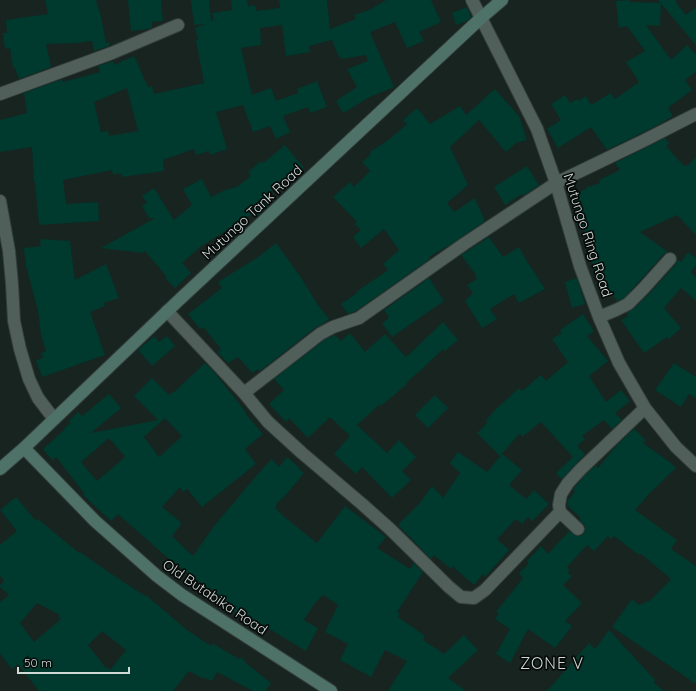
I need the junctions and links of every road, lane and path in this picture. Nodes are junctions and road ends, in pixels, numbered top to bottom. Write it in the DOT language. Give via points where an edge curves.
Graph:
graph roads {
  1 [pos="472,0"];
  2 [pos="502,0"];
  3 [pos="481,18"];
  4 [pos="178,25"];
  5 [pos="0,94"];
  6 [pos="696,114"];
  7 [pos="556,183"];
  8 [pos="0,201"];
  9 [pos="670,259"];
  10 [pos="167,311"];
  11 [pos="599,317"];
  12 [pos="244,393"];
  13 [pos="645,408"];
  14 [pos="54,419"];
  15 [pos="24,448"];
  16 [pos="696,466"];
  17 [pos="0,469"];
  18 [pos="560,512"];
  19 [pos="578,529"];
  20 [pos="331,691"];
  1 -- 3 [label="street, Mutungo Ring Road"];
  2 -- 3 [label="street, Mutungo Tank Road"];
  3 -- 7 [label="street, Mutungo Ring Road" via="537,128"];
  3 -- 10 [label="street, Mutungo Tank Road"];
  4 -- 5 [label="street" via="112,53"];
  6 -- 7 [label="street"];
  7 -- 11 [label="street, Mutungo Ring Road" via="580,266"];
  7 -- 12 [label="street" via="359,318 320,334"];
  8 -- 14 [label="street" via="9,251 14,321 20,350 38,398"];
  9 -- 11 [label="street" via="628,304"];
  10 -- 12 [label="street"];
  10 -- 14 [label="street, Mutungo Tank Road"];
  11 -- 13 [label="street, Mutungo Ring Road" via="619,363"];
  12 -- 18 [label="street" via="268,422 390,529 460,597 474,598 485,590"];
  13 -- 16 [label="street, Mutungo Ring Road"];
  13 -- 18 [label="street" via="568,484 561,494"];
  14 -- 15 [label="street, Mutungo Tank Road"];
  15 -- 17 [label="street, Mutungo Tank Road"];
  15 -- 20 [label="street, Old Butabika Road" via="95,521 157,576 182,595"];
  18 -- 19 [label="street"];
}
